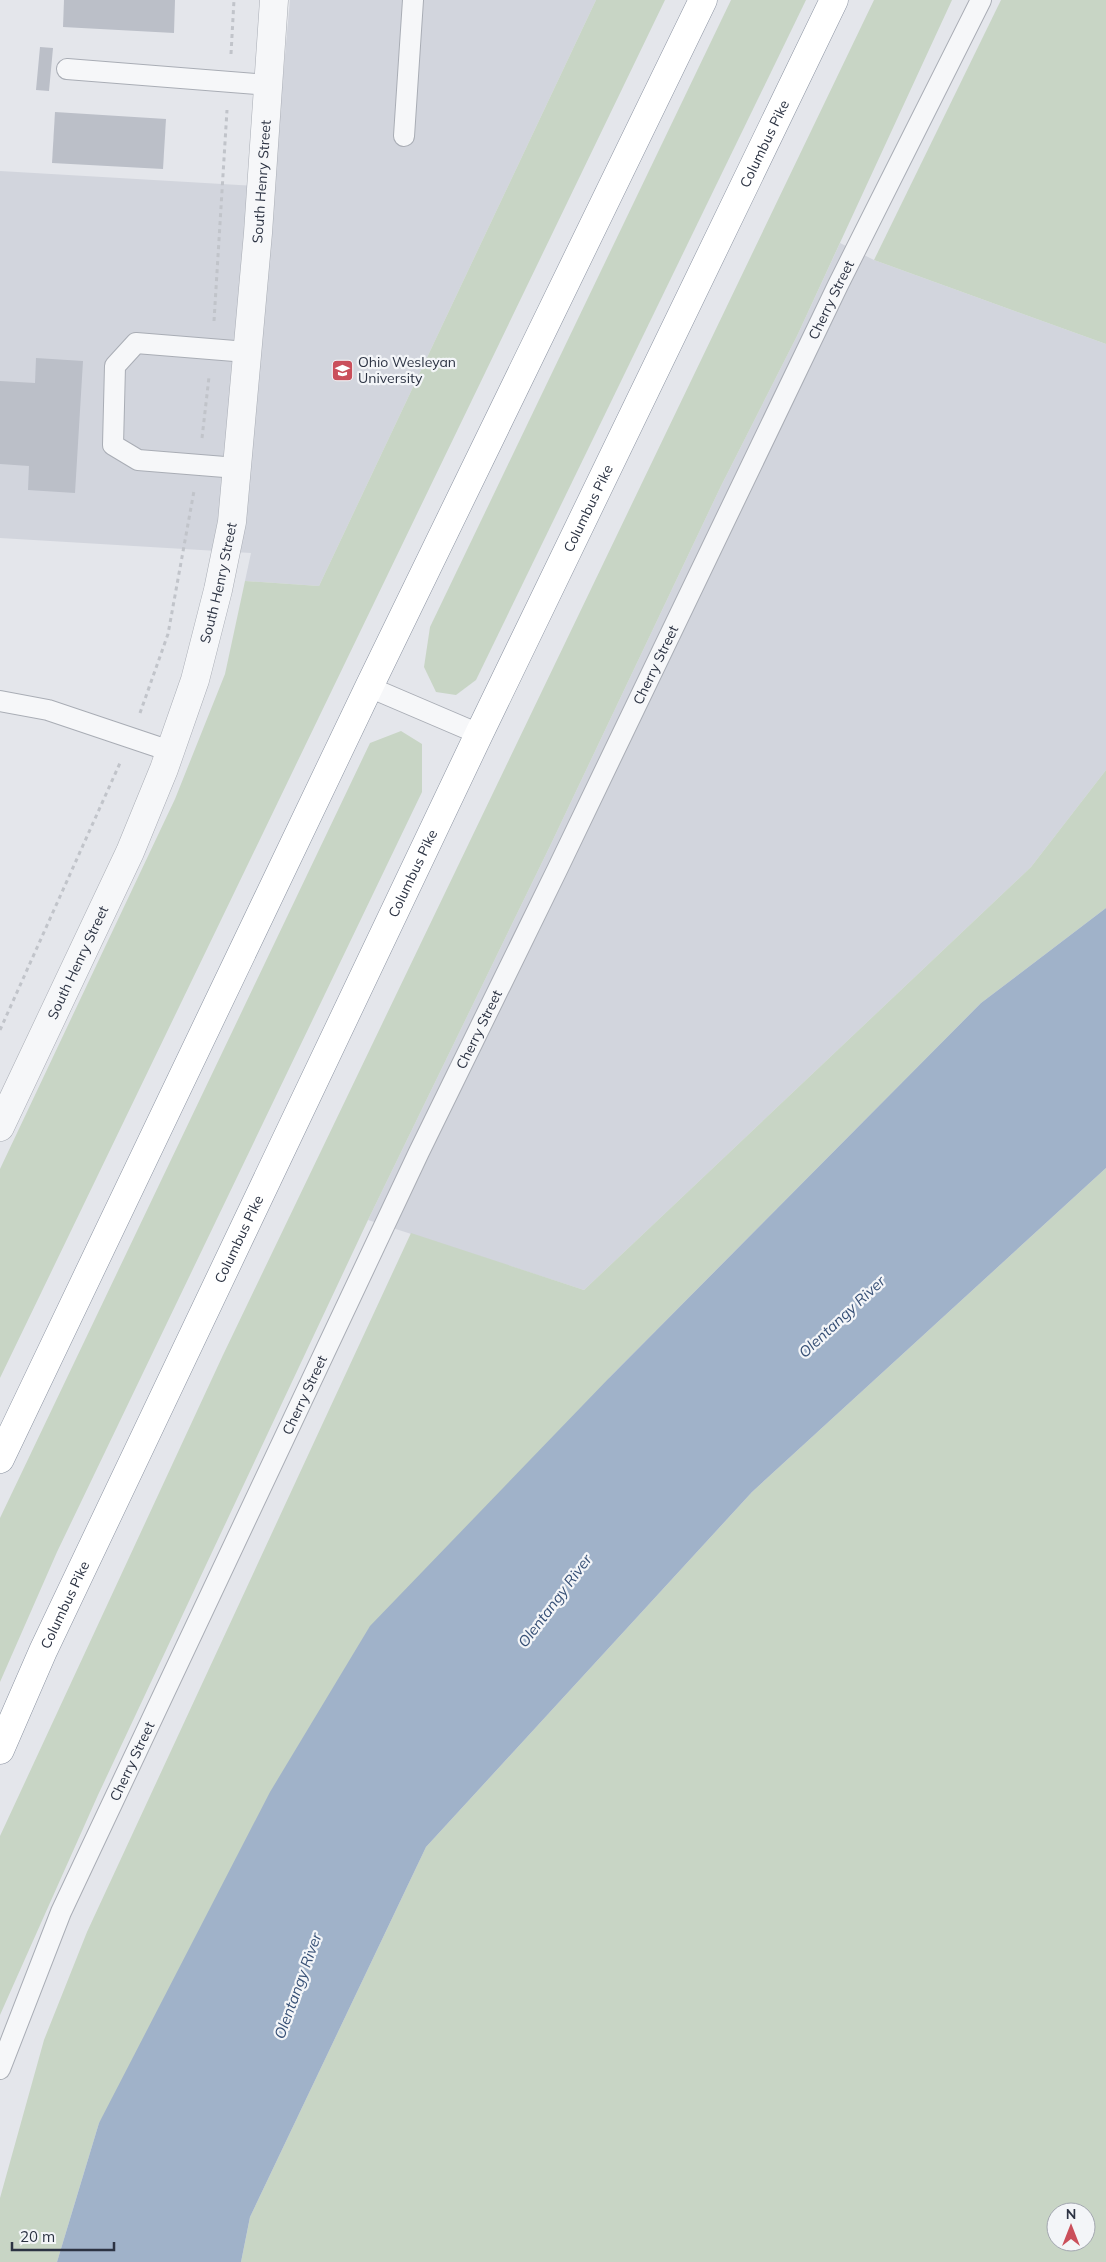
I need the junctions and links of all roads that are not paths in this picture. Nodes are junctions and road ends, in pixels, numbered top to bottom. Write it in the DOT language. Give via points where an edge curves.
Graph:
graph roads {
  1 [pos="274,0"];
  2 [pos="412,0"];
  3 [pos="703,0"];
  4 [pos="834,0"];
  5 [pos="981,0"];
  6 [pos="67,69"];
  7 [pos="268,85"];
  8 [pos="404,136"];
  9 [pos="247,352"];
  10 [pos="237,468"];
  11 [pos="369,687"];
  12 [pos="0,702"];
  13 [pos="479,734"];
  14 [pos="170,751"];
  15 [pos="0,1127"];
  16 [pos="0,1459"];
  17 [pos="0,1750"];
  18 [pos="0,2069"];
  1 -- 7 [label="street, South Henry Street"];
  2 -- 8 [label="lane"];
  3 -- 11 [label="highway"];
  4 -- 13 [label="highway, Columbus Pike"];
  5 -- 18 [label="lane, Cherry Street" via="838,285 410,1170 61,1912"];
  6 -- 7 [label="lane"];
  7 -- 9 [label="street, South Henry Street"];
  9 -- 10 [label="street, South Henry Street"];
  9 -- 10 [label="lane" via="136,343 115,366 113,445 138,460"];
  10 -- 14 [label="street, South Henry Street" via="232,522 218,590 195,680"];
  11 -- 13 [label="lane"];
  11 -- 16 [label="highway"];
  12 -- 14 [label="lane" via="48,710"];
  13 -- 17 [label="highway, Columbus Pike"];
  14 -- 15 [label="street, South Henry Street" via="130,852"];
}
